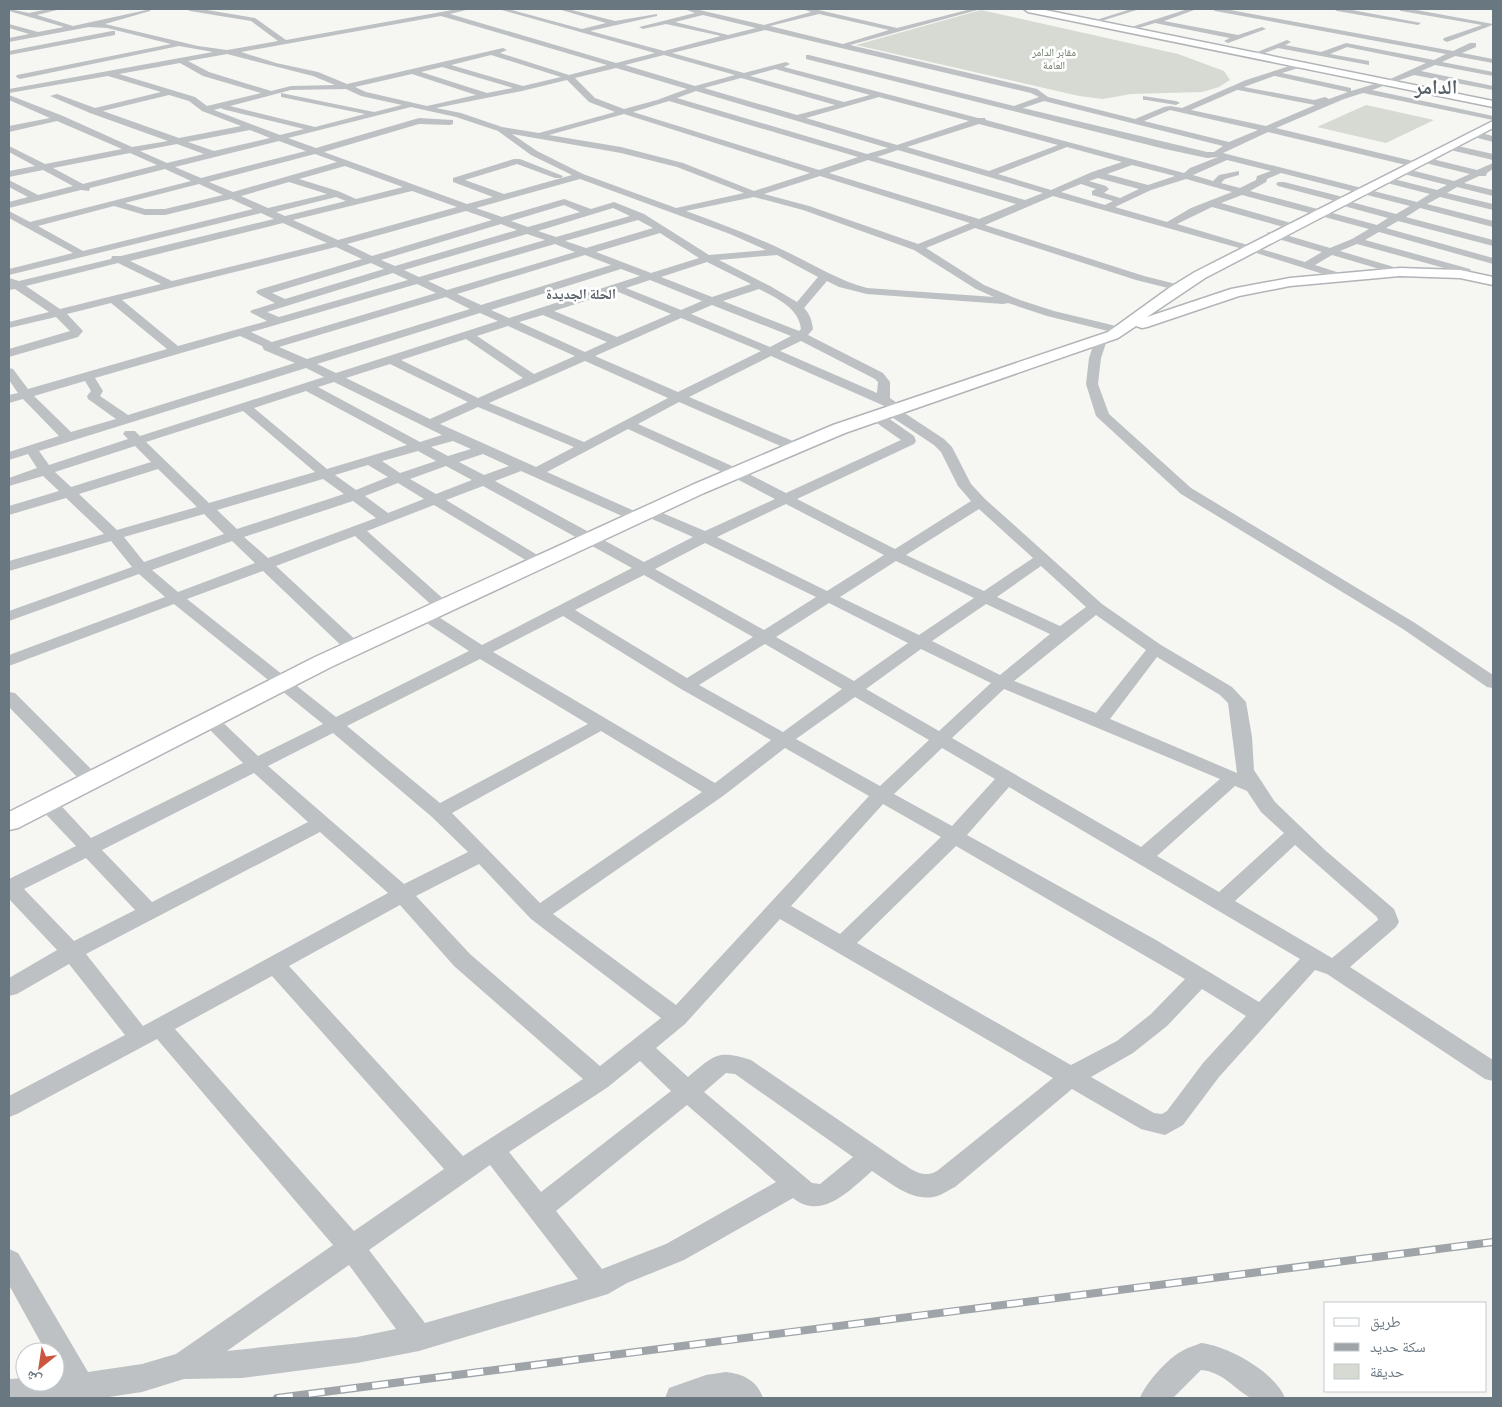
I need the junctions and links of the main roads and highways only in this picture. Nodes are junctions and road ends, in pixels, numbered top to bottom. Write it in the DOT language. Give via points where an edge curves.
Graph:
graph roads {
  1 [pos="1028,9"];
  2 [pos="1036,9"];
  3 [pos="1130,29"];
  4 [pos="1256,55"];
  5 [pos="1385,82"];
  6 [pos="1493,103"];
  7 [pos="1493,119"];
  8 [pos="1493,124"];
  9 [pos="1406,167"];
  10 [pos="1360,191"];
  11 [pos="1216,264"];
  12 [pos="1493,282"];
  13 [pos="1112,333"];
  14 [pos="9,822"];
  1 -- 3 [label="main road"];
  2 -- 3 [label="main road"];
  3 -- 4 [label="main road"];
  3 -- 4 [label="main road"];
  4 -- 5 [label="main road"];
  4 -- 5 [label="main road"];
  5 -- 6 [label="main road"];
  7 -- 9 [label="main road"];
  8 -- 9 [label="main road"];
  9 -- 10 [label="main road"];
  9 -- 10 [label="main road"];
  10 -- 11 [label="main road"];
  11 -- 13 [label="main road"];
  11 -- 13 [label="main road" via="1172,286"];
  12 -- 13 [label="main road" via="1463,273 1400,272 1264,286 1236,292"];
  13 -- 14 [label="main road" via="889,409 642,514 282,682"];
}
